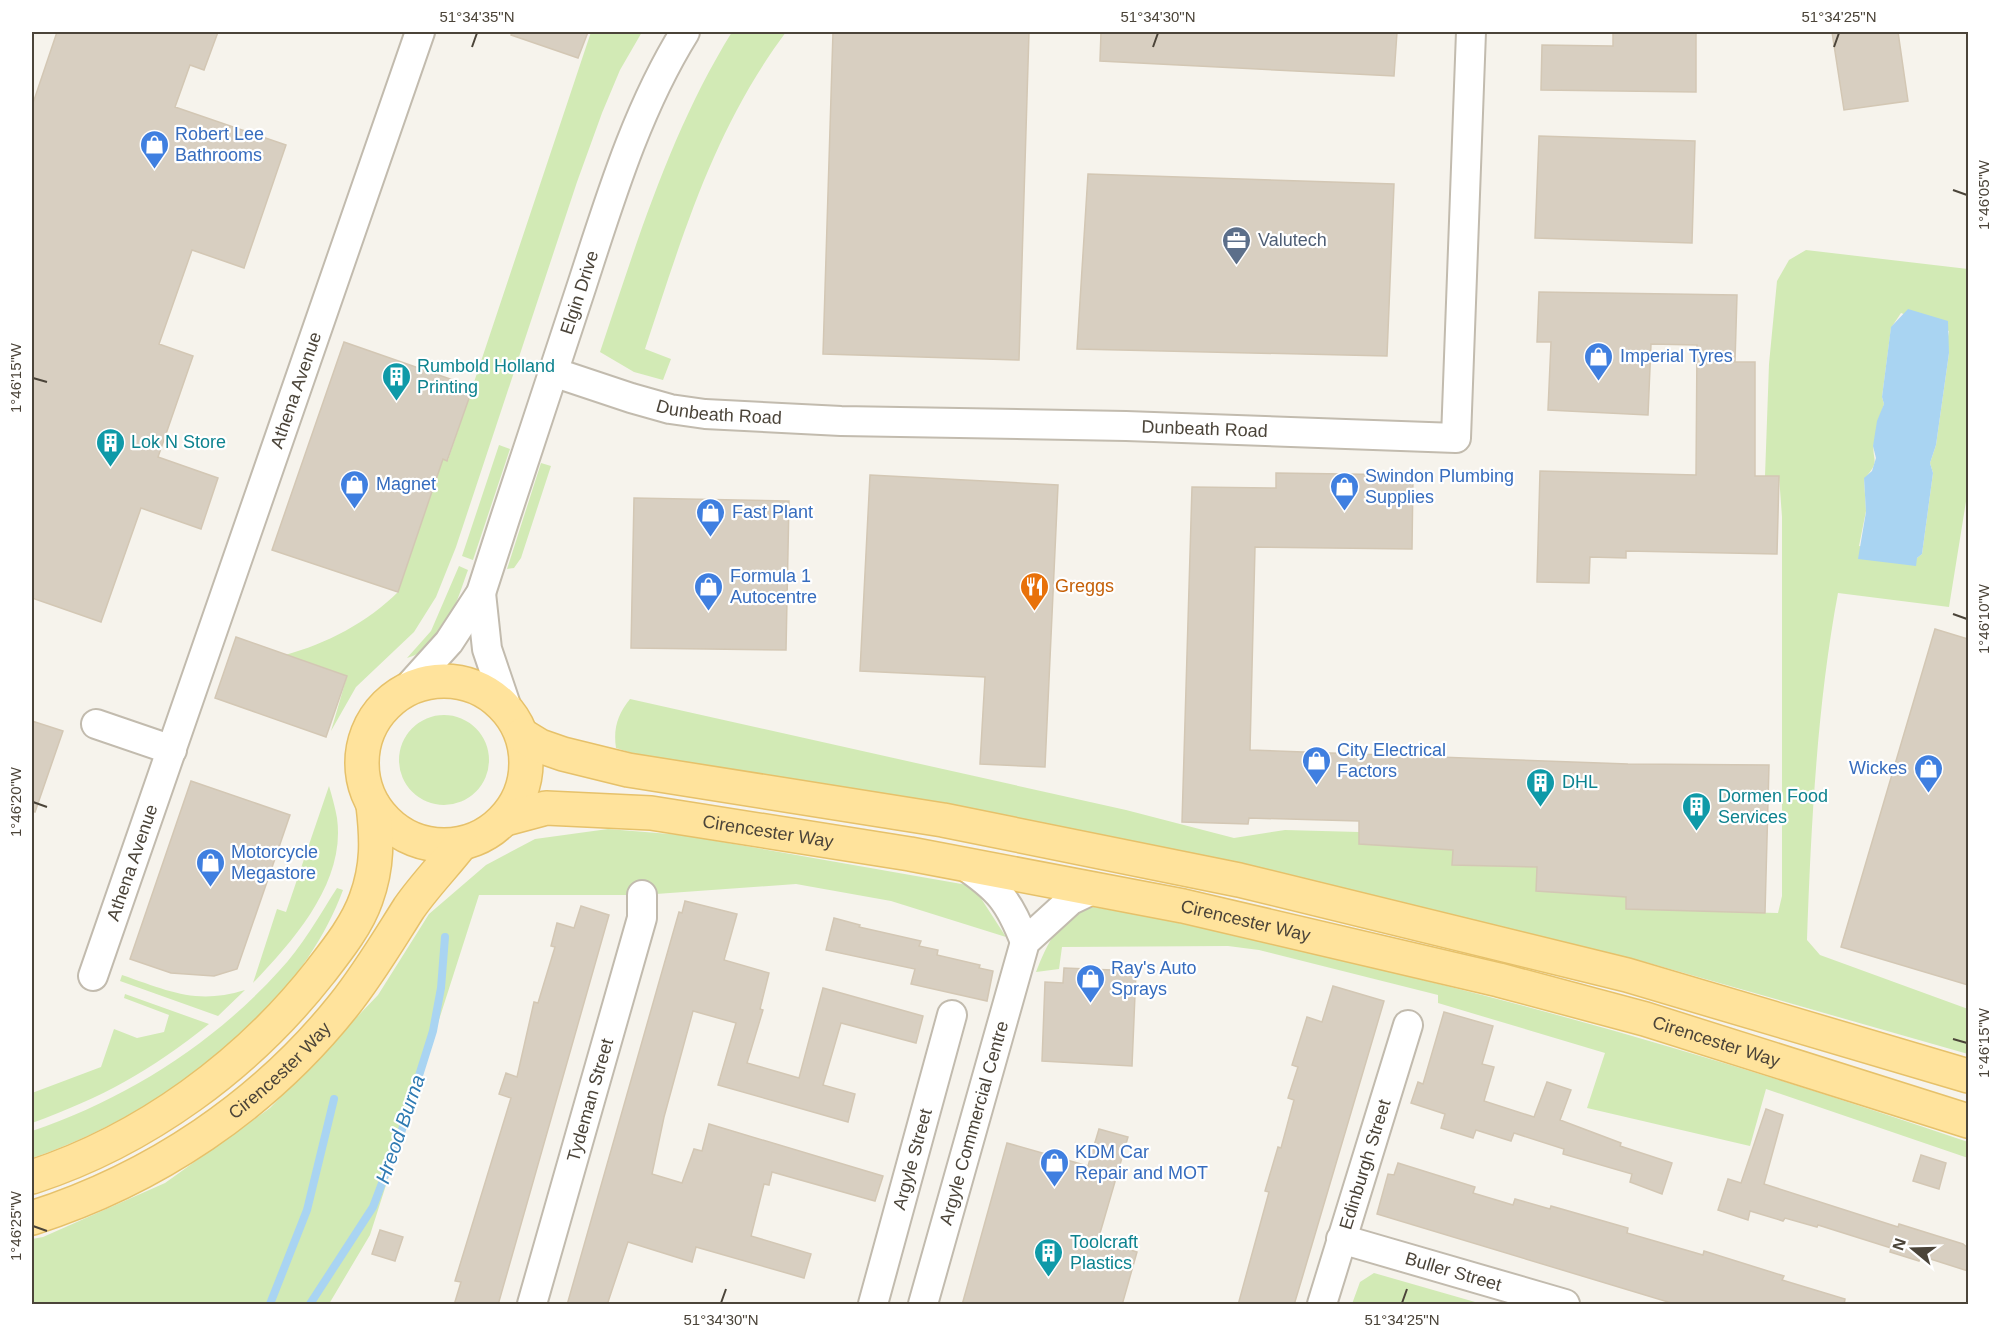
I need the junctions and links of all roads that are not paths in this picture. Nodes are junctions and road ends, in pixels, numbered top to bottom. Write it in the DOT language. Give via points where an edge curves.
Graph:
graph roads {
  1 [pos="420,32"];
  2 [pos="685,32"];
  3 [pos="1471,32"];
  4 [pos="553,372"];
  5 [pos="481,593"];
  6 [pos="404,692"];
  7 [pos="515,723"];
  8 [pos="96,724"];
  9 [pos="172,750"];
  10 [pos="373,805"];
  11 [pos="505,819"];
  12 [pos="461,844"];
  13 [pos="961,863"];
  14 [pos="1094,889"];
  15 [pos="642,895"];
  16 [pos="1025,942"];
  17 [pos="93,976"];
  18 [pos="952,1016"];
  19 [pos="1408,1025"];
  20 [pos="1968,1076"];
  21 [pos="1968,1121"];
  22 [pos="32,1177"];
  23 [pos="32,1218"];
  24 [pos="1341,1239"];
  25 [pos="532,1305"];
  26 [pos="873,1305"];
  27 [pos="923,1305"];
  28 [pos="1322,1305"];
  29 [pos="1565,1305"];
  1 -- 9 [label="street, Athena Avenue"];
  2 -- 4 [label="street, Elgin Drive" via="645,106"];
  3 -- 4 [label="street, Dunbeath Road" via="1456,438 705,414 670,409"];
  4 -- 5 [label="street, Elgin Drive"];
  5 -- 6 [label="street, Elgin Drive" via="449,642"];
  5 -- 7 [label="street, Elgin Drive" via="487,650"];
  6 -- 7 [label="main road" via="430,682 460,682 490,694"];
  6 -- 10 [label="main road" via="378,715 365,741 363,777"];
  7 -- 11 [label="main road" via="526,752 525,780"];
  7 -- 20 [label="main road, Cirencester Way" via="540,746 628,770 943,820 1239,879 1627,975"];
  8 -- 9 [label="street"];
  9 -- 17 [label="street, Athena Avenue"];
  10 -- 12 [label="main road" via="385,821 410,838 435,845"];
  10 -- 22 [label="main road, Cirencester Way" via="378,854 365,902 333,956 293,1005 236,1061 176,1106 111,1144"];
  11 -- 12 [label="main road" via="487,834"];
  11 -- 13 [label="main road, Cirencester Way" via="546,808 651,813"];
  12 -- 23 [label="main road, Cirencester Way" via="430,878 344,1005 257,1094 198,1139 134,1177"];
  13 -- 14 [label="main road, Cirencester Way"];
  13 -- 16 [label="street" via="1006,900"];
  14 -- 16 [label="street" via="1071,900"];
  14 -- 21 [label="main road, Cirencester Way" via="1312,934 1499,980 1645,1019"];
  15 -- 25 [label="street, Tydeman Street" via="642,918"];
  16 -- 27 [label="street, Argyle Commercial Centre"];
  18 -- 26 [label="street, Argyle Street"];
  19 -- 24 [label="street, Edinburgh Street"];
  24 -- 28 [label="street, Edinburgh Street"];
  24 -- 29 [label="street, Buller Street"];
}
